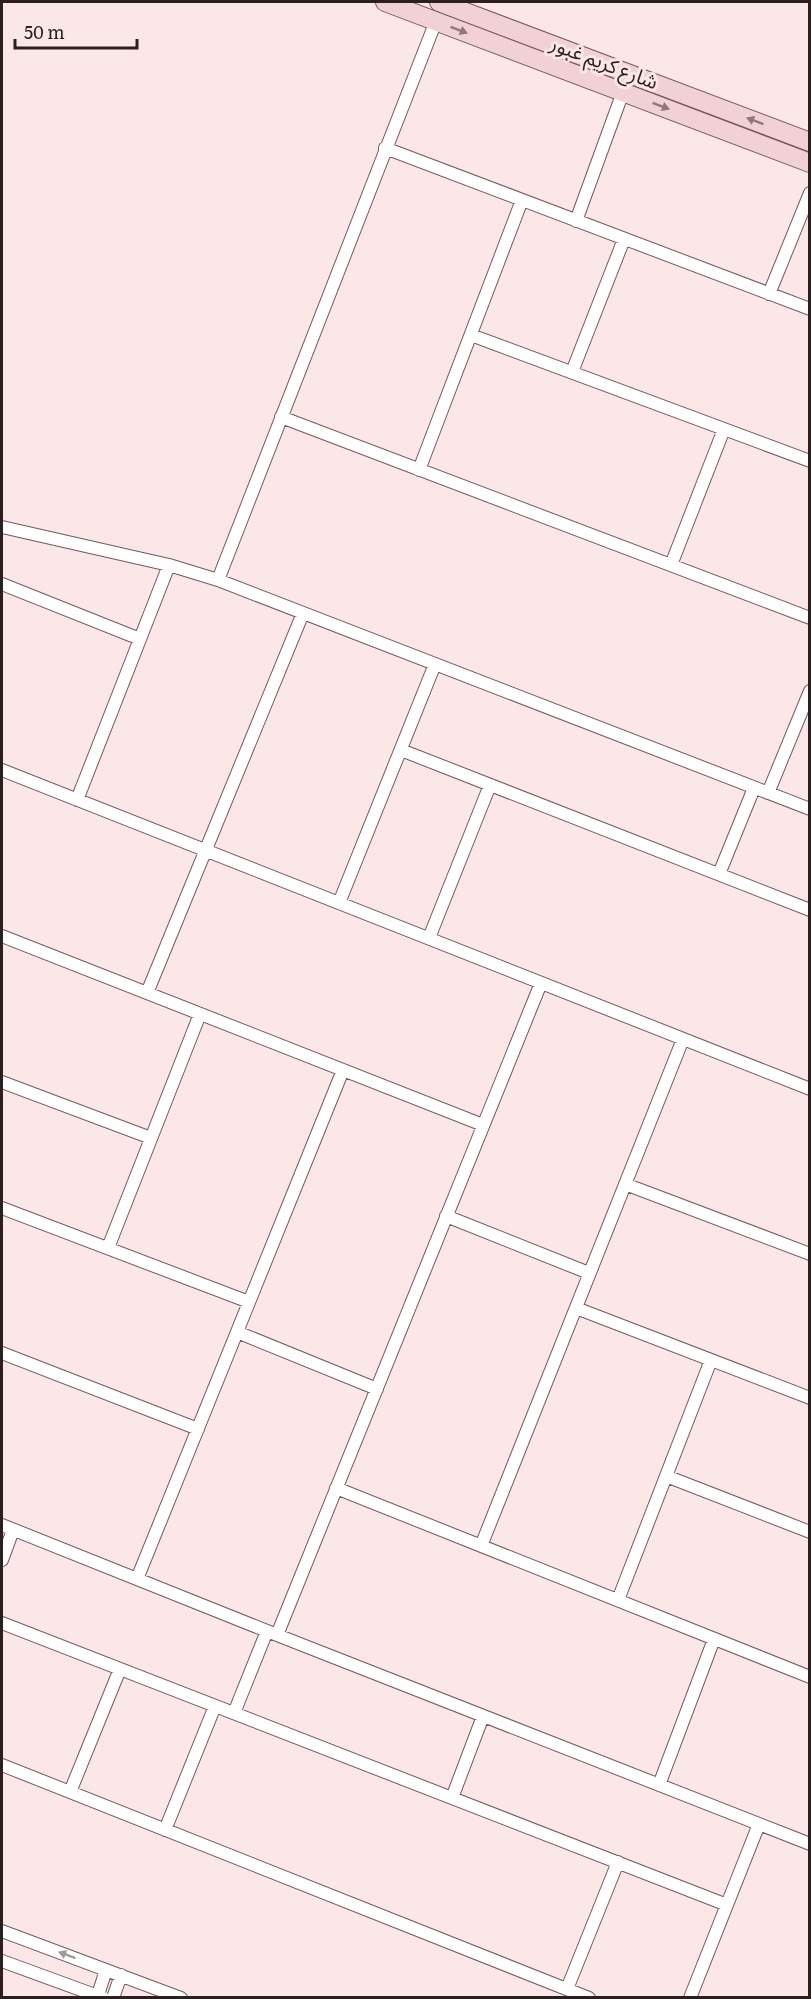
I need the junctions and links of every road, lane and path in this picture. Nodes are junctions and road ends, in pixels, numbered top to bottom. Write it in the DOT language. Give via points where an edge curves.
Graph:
graph roads {
  1 [pos="385,2"];
  2 [pos="439,2"];
  3 [pos="436,21"];
  4 [pos="623,92"];
  5 [pos="810,142"];
  6 [pos="385,148"];
  7 [pos="810,163"];
  8 [pos="810,193"];
  9 [pos="522,200"];
  10 [pos="576,221"];
  11 [pos="624,239"];
  12 [pos="769,294"];
  13 [pos="810,309"];
  14 [pos="471,335"];
  15 [pos="572,372"];
  16 [pos="281,417"];
  17 [pos="724,429"];
  18 [pos="810,461"];
  19 [pos="419,470"];
  20 [pos="2,527"];
  21 [pos="169,565"];
  22 [pos="671,565"];
  23 [pos="218,580"];
  24 [pos="2,584"];
  25 [pos="303,613"];
  26 [pos="810,618"];
  27 [pos="140,639"];
  28 [pos="435,664"];
  29 [pos="810,691"];
  30 [pos="401,750"];
  31 [pos="2,770"];
  32 [pos="490,785"];
  33 [pos="754,788"];
  34 [pos="768,793"];
  35 [pos="77,800"];
  36 [pos="810,809"];
  37 [pos="206,850"];
  38 [pos="719,874"];
  39 [pos="339,903"];
  40 [pos="810,909"];
  41 [pos="2,936"];
  42 [pos="429,939"];
  43 [pos="541,983"];
  44 [pos="147,993"];
  45 [pos="200,1014"];
  46 [pos="683,1039"];
  47 [pos="343,1070"];
  48 [pos="2,1082"];
  49 [pos="810,1089"];
  50 [pos="483,1125"];
  51 [pos="151,1138"];
  52 [pos="625,1184"];
  53 [pos="2,1208"];
  54 [pos="446,1216"];
  55 [pos="108,1248"];
  56 [pos="810,1254"];
  57 [pos="590,1273"];
  58 [pos="249,1302"];
  59 [pos="576,1308"];
  60 [pos="237,1332"];
  61 [pos="2,1353"];
  62 [pos="711,1360"];
  63 [pos="377,1389"];
  64 [pos="810,1398"];
  65 [pos="198,1429"];
  66 [pos="666,1476"];
  67 [pos="336,1488"];
  68 [pos="7,1527"];
  69 [pos="810,1532"];
  70 [pos="481,1546"];
  71 [pos="2,1560"];
  72 [pos="137,1579"];
  73 [pos="618,1600"];
  74 [pos="2,1623"];
  75 [pos="272,1633"];
  76 [pos="714,1639"];
  77 [pos="120,1669"];
  78 [pos="810,1677"];
  79 [pos="214,1706"];
  80 [pos="234,1713"];
  81 [pos="483,1716"];
  82 [pos="2,1765"];
  83 [pos="659,1785"];
  84 [pos="70,1792"];
  85 [pos="452,1798"];
  86 [pos="759,1824"];
  87 [pos="165,1830"];
  88 [pos="810,1844"];
  89 [pos="618,1862"];
  90 [pos="727,1905"];
  91 [pos="2,1931"];
  92 [pos="2,1961"];
  93 [pos="106,1970"];
  94 [pos="121,1975"];
  95 [pos="567,1989"];
  96 [pos="99,1997"];
  97 [pos="114,1998"];
  98 [pos="182,1998"];
  99 [pos="589,1998"];
  100 [pos="690,1998"];
  1 -- 3 [label="street, شارع كريم غبور"];
  5 -- 2 [label="street, شارع كريم غبور, one-way"];
  3 -- 4 [label="street, شارع كريم غبور, one-way"];
  3 -- 6 [label="street"];
  4 -- 7 [label="street, شارع كريم غبور, one-way"];
  4 -- 10 [label="street"];
  6 -- 9 [label="street"];
  6 -- 16 [label="street"];
  8 -- 12 [label="street"];
  9 -- 10 [label="street"];
  9 -- 14 [label="street"];
  10 -- 11 [label="street"];
  11 -- 12 [label="street"];
  11 -- 15 [label="street"];
  12 -- 13 [label="street"];
  14 -- 15 [label="street"];
  14 -- 19 [label="street"];
  15 -- 17 [label="street"];
  16 -- 19 [label="street"];
  16 -- 23 [label="street"];
  17 -- 18 [label="street"];
  17 -- 22 [label="street"];
  19 -- 22 [label="street"];
  20 -- 21 [label="street"];
  21 -- 23 [label="street"];
  21 -- 27 [label="street"];
  22 -- 26 [label="street"];
  23 -- 25 [label="street"];
  24 -- 27 [label="street"];
  25 -- 28 [label="street"];
  25 -- 37 [label="street"];
  27 -- 35 [label="street"];
  28 -- 30 [label="street"];
  28 -- 33 [label="street"];
  29 -- 34 [label="street"];
  30 -- 32 [label="street"];
  30 -- 39 [label="street"];
  31 -- 35 [label="street"];
  32 -- 38 [label="street"];
  32 -- 42 [label="street"];
  33 -- 34 [label="street"];
  33 -- 38 [label="street"];
  34 -- 36 [label="street"];
  35 -- 37 [label="street"];
  37 -- 39 [label="street"];
  37 -- 44 [label="street"];
  38 -- 40 [label="street"];
  39 -- 42 [label="street"];
  41 -- 44 [label="street"];
  42 -- 43 [label="street"];
  43 -- 46 [label="street"];
  43 -- 50 [label="street"];
  44 -- 45 [label="street"];
  45 -- 47 [label="street"];
  45 -- 51 [label="street"];
  46 -- 49 [label="street"];
  46 -- 52 [label="street"];
  47 -- 50 [label="street"];
  47 -- 58 [label="street"];
  48 -- 51 [label="street"];
  50 -- 54 [label="street"];
  51 -- 55 [label="street"];
  52 -- 56 [label="street"];
  52 -- 57 [label="street"];
  53 -- 55 [label="street"];
  54 -- 57 [label="street"];
  54 -- 63 [label="street"];
  55 -- 58 [label="street"];
  57 -- 59 [label="street"];
  58 -- 60 [label="street"];
  59 -- 62 [label="street"];
  59 -- 70 [label="street"];
  60 -- 63 [label="street"];
  60 -- 65 [label="street"];
  61 -- 65 [label="street"];
  62 -- 64 [label="street"];
  62 -- 66 [label="street"];
  63 -- 67 [label="street"];
  65 -- 72 [label="street"];
  66 -- 69 [label="street"];
  66 -- 73 [label="street"];
  67 -- 70 [label="street"];
  67 -- 75 [label="street"];
  68 -- 71 [label="street"];
  68 -- 72 [label="street"];
  70 -- 73 [label="street"];
  72 -- 75 [label="street"];
  73 -- 76 [label="street"];
  74 -- 77 [label="street"];
  75 -- 80 [label="street"];
  75 -- 81 [label="street"];
  76 -- 78 [label="street"];
  76 -- 83 [label="street"];
  77 -- 79 [label="street"];
  77 -- 84 [label="street"];
  79 -- 80 [label="street"];
  79 -- 87 [label="street"];
  80 -- 85 [label="street"];
  81 -- 83 [label="street"];
  81 -- 85 [label="street"];
  82 -- 84 [label="street"];
  83 -- 86 [label="street"];
  84 -- 87 [label="street"];
  85 -- 89 [label="street"];
  86 -- 88 [label="street"];
  86 -- 90 [label="street"];
  87 -- 95 [label="street"];
  89 -- 90 [label="street"];
  89 -- 95 [label="street"];
  90 -- 100 [label="street"];
  93 -- 91 [label="street, one-way"];
  92 -- 96 [label="street"];
  93 -- 94 [label="street"];
  93 -- 96 [label="street"];
  94 -- 97 [label="street"];
  94 -- 98 [label="street"];
  95 -- 99 [label="street"];
}
